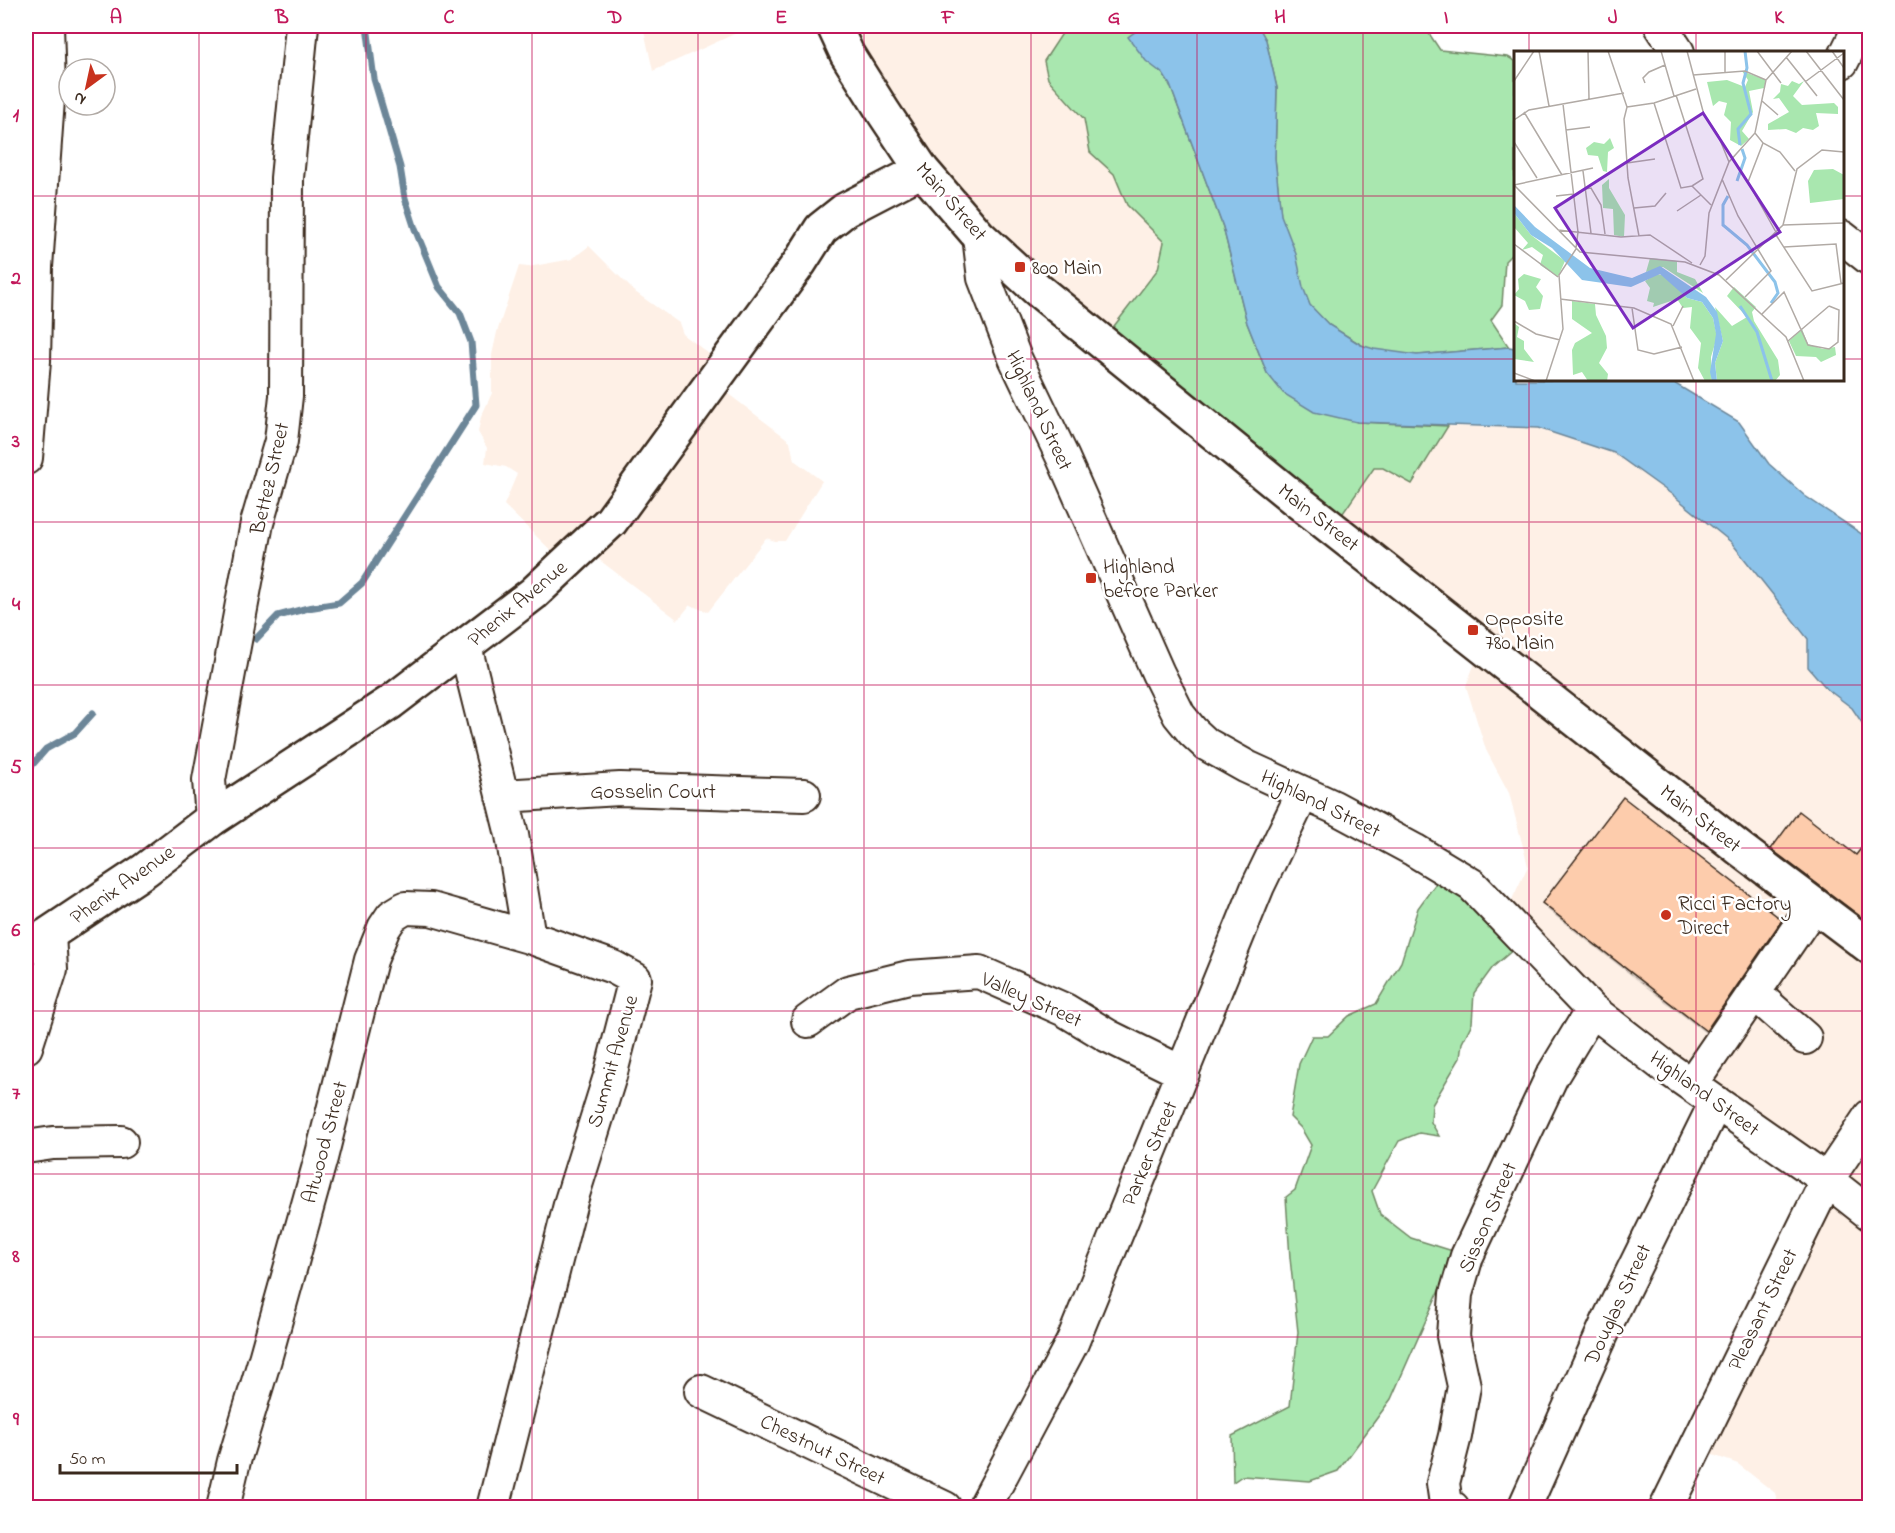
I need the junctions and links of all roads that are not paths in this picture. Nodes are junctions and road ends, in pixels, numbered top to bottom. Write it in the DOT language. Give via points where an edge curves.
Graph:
graph roads {
  1 [pos="47,26"];
  2 [pos="302,26"];
  3 [pos="834,26"];
  4 [pos="1661,26"];
  5 [pos="1860,26"];
  6 [pos="1677,51"];
  7 [pos="1844,58"];
  8 [pos="922,170"];
  9 [pos="979,236"];
  10 [pos="1844,239"];
  11 [pos="1869,259"];
  12 [pos="26,458"];
  13 [pos="465,646"];
  14 [pos="1303,793"];
  15 [pos="804,795"];
  16 [pos="502,796"];
  17 [pos="212,819"];
  18 [pos="1814,904"];
  19 [pos="529,937"];
  20 [pos="37,941"];
  21 [pos="1869,947"];
  22 [pos="1754,993"];
  23 [pos="1592,1010"];
  24 [pos="808,1021"];
  25 [pos="1805,1038"];
  26 [pos="26,1047"];
  27 [pos="1183,1073"];
  28 [pos="1703,1093"];
  29 [pos="1869,1116"];
  30 [pos="121,1142"];
  31 [pos="26,1147"];
  32 [pos="1827,1180"];
  33 [pos="1869,1214"];
  34 [pos="701,1391"];
  35 [pos="223,1508"];
  36 [pos="493,1508"];
  37 [pos="945,1508"];
  38 [pos="984,1508"];
  39 [pos="1453,1508"];
  40 [pos="1524,1508"];
  41 [pos="1666,1508"];
  1 -- 12 [label="street" via="49,86"];
  2 -- 17 [label="street, Bettez Street" via="287,178 286,396 281,441 257,522 209,780"];
  3 -- 8 [label="main road, Main Street" via="847,54"];
  4 -- 6 [label="street"];
  5 -- 7 [label="street"];
  8 -- 9 [label="main road, Main Street"];
  8 -- 13 [label="main road, Phenix Avenue" via="845,210 821,230 611,521 534,593"];
  9 -- 14 [label="street, Highland Street" via="984,278 1015,358 1179,715 1206,744"];
  9 -- 18 [label="main road, Main Street" via="1090,334 1295,499"];
  10 -- 11 [label="street"];
  13 -- 16 [label="street"];
  13 -- 17 [label="main road, Phenix Avenue" via="391,702"];
  14 -- 23 [label="street, Highland Street" via="1414,850 1472,885"];
  14 -- 27 [label="street, Parker Street" via="1258,886"];
  15 -- 16 [label="street, Gosselin Court" via="620,789"];
  16 -- 19 [label="street"];
  17 -- 20 [label="main road, Phenix Avenue" via="145,870"];
  18 -- 21 [label="main road, Main Street"];
  18 -- 22 [label="street, Douglas Street"];
  19 -- 35 [label="street, Atwood Street" via="431,909 405,908 392,916 384,928 371,960 321,1158"];
  19 -- 36 [label="street, Summit Avenue" via="613,967 635,979 571,1201"];
  20 -- 26 [label="street" via="51,969"];
  22 -- 25 [label="street"];
  22 -- 28 [label="street, Douglas Street"];
  23 -- 28 [label="street, Highland Street"];
  23 -- 39 [label="street, Sisson Street" via="1552,1076 1498,1188 1467,1256 1456,1294 1454,1335 1464,1386 1443,1483 1446,1504"];
  24 -- 27 [label="street, Valley Street" via="848,992 909,977 979,972 1057,1006"];
  27 -- 38 [label="street, Parker Street" via="1072,1343"];
  28 -- 32 [label="street, Highland Street"];
  28 -- 40 [label="street, Douglas Street" via="1608,1322"];
  29 -- 32 [label="street, Pleasant Street"];
  30 -- 31 [label="street"];
  32 -- 33 [label="street, Highland Street"];
  32 -- 41 [label="street, Pleasant Street"];
  34 -- 37 [label="street, Chestnut Street"];
}
